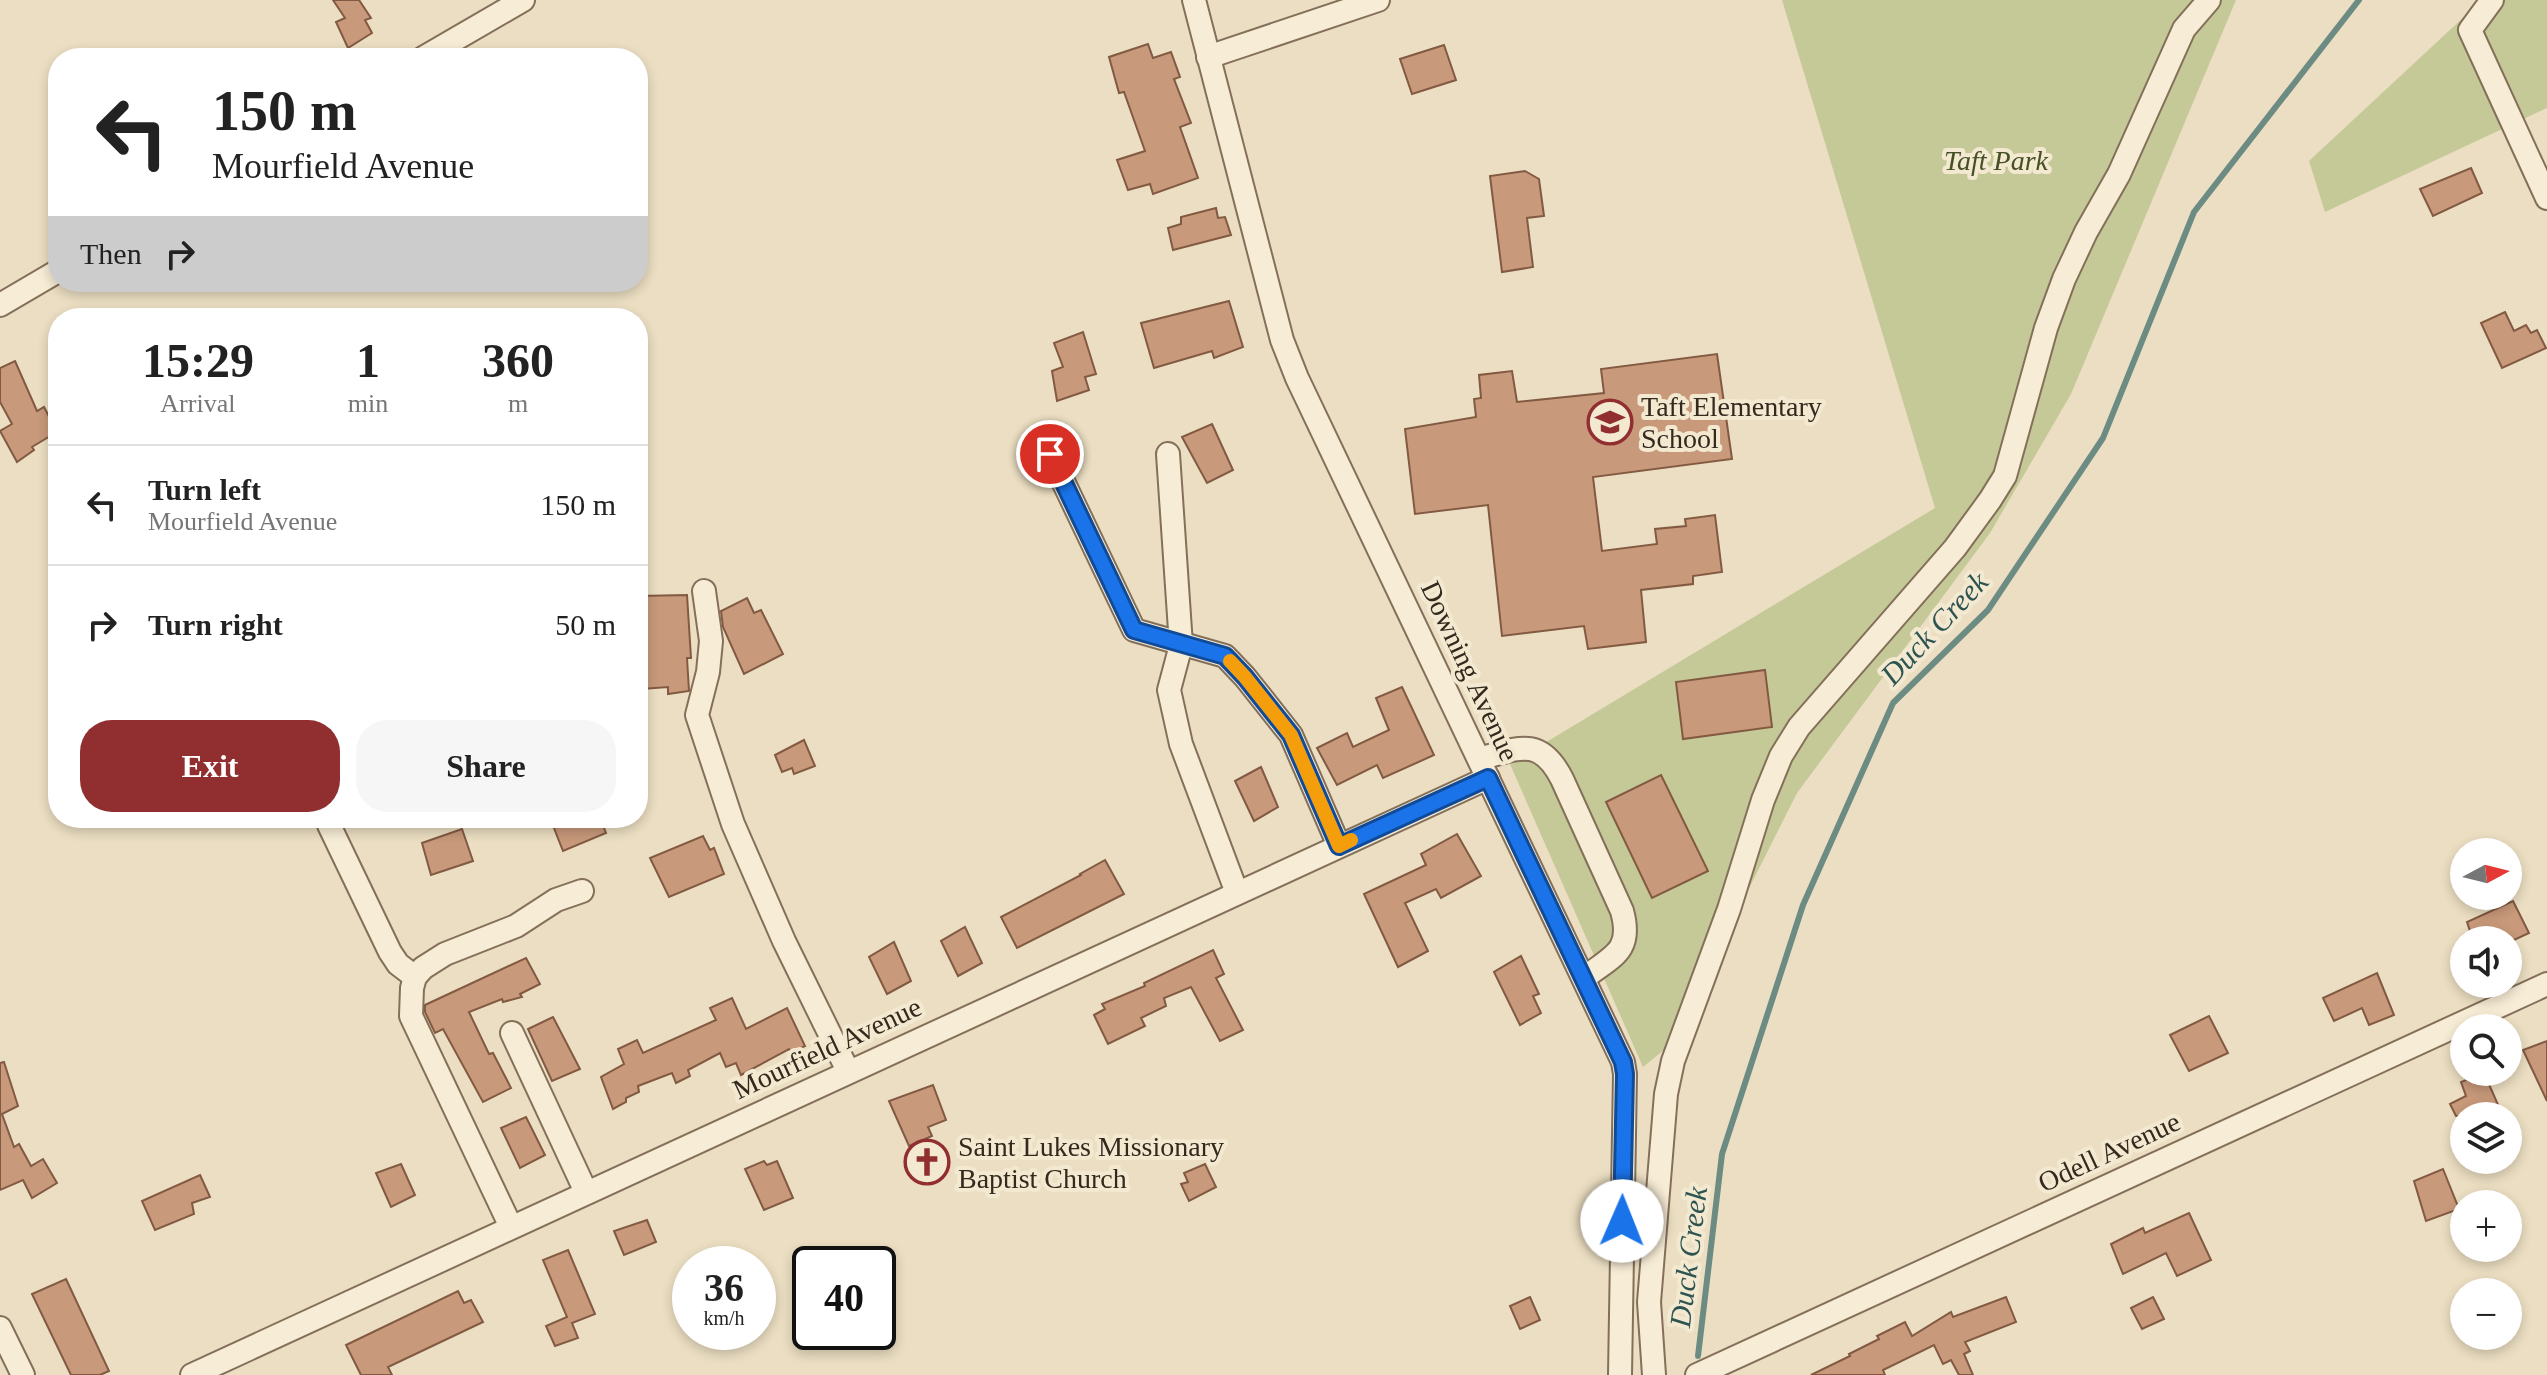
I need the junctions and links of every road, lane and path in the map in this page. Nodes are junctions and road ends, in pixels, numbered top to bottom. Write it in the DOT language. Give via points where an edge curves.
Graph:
graph roads {
  1 [pos="523,0"];
  2 [pos="1194,0"];
  3 [pos="1378,0"];
  4 [pos="2209,0"];
  5 [pos="2492,0"];
  6 [pos="440,48"];
  7 [pos="1208,57"];
  8 [pos="2547,198"];
  9 [pos="48,277"];
  10 [pos="0,305"];
  11 [pos="1050,454"];
  12 [pos="1168,454"];
  13 [pos="704,591"];
  14 [pos="1181,645"];
  15 [pos="1484,769"];
  16 [pos="330,828"];
  17 [pos="1339,846"];
  18 [pos="582,891"];
  19 [pos="1237,893"];
  20 [pos="415,977"];
  21 [pos="1584,978"];
  22 [pos="2547,984"];
  23 [pos="512,1033"];
  24 [pos="848,1071"];
  25 [pos="586,1192"];
  26 [pos="511,1227"];
  27 [pos="0,1328"];
  28 [pos="1750,1351"];
  29 [pos="23,1375"];
  30 [pos="192,1375"];
  31 [pos="1620,1375"];
  32 [pos="1654,1375"];
  33 [pos="1697,1375"];
  34 [pos="1747,1375"];
  1 -- 6 [label="street"];
  2 -- 7 [label="street, Downing Avenue"];
  3 -- 7 [label="street"];
  4 -- 32 [label="street" via="2184,29 2119,174 2064,279 2005,476 1955,548 1799,727 1775,770 1666,1094 1649,1302"];
  5 -- 8 [label="street" via="2470,30"];
  7 -- 15 [label="street, Downing Avenue" via="1282,340"];
  9 -- 10 [label="street"];
  11 -- 14 [label="street" via="1134,630"];
  12 -- 14 [label="street"];
  13 -- 24 [label="street" via="711,641 697,715 733,824"];
  14 -- 17 [label="street" via="1225,656 1291,735"];
  14 -- 19 [label="street" via="1169,690 1181,744"];
  15 -- 17 [label="street, Mourfield Avenue"];
  15 -- 21 [label="street, Downing Avenue"];
  15 -- 21 [label="street, Mourfield Avenue" via="1514,749 1543,752 1562,779 1626,924 1619,950"];
  16 -- 20 [label="street" via="390,952"];
  17 -- 19 [label="street, Mourfield Avenue"];
  18 -- 20 [label="street" via="556,900 516,926 445,954"];
  19 -- 24 [label="street, Mourfield Avenue"];
  20 -- 26 [label="street" via="411,1016"];
  21 -- 31 [label="street, Downing Avenue" via="1625,1074"];
  22 -- 28 [label="street, Odell Avenue"];
  23 -- 25 [label="street"];
  24 -- 25 [label="street, Mourfield Avenue"];
  25 -- 26 [label="street, Mourfield Avenue"];
  26 -- 30 [label="street, Mourfield Avenue"];
  27 -- 29 [label="street"];
  28 -- 33 [label="street, Odell Avenue"];
  28 -- 34 [label="street"];
}
